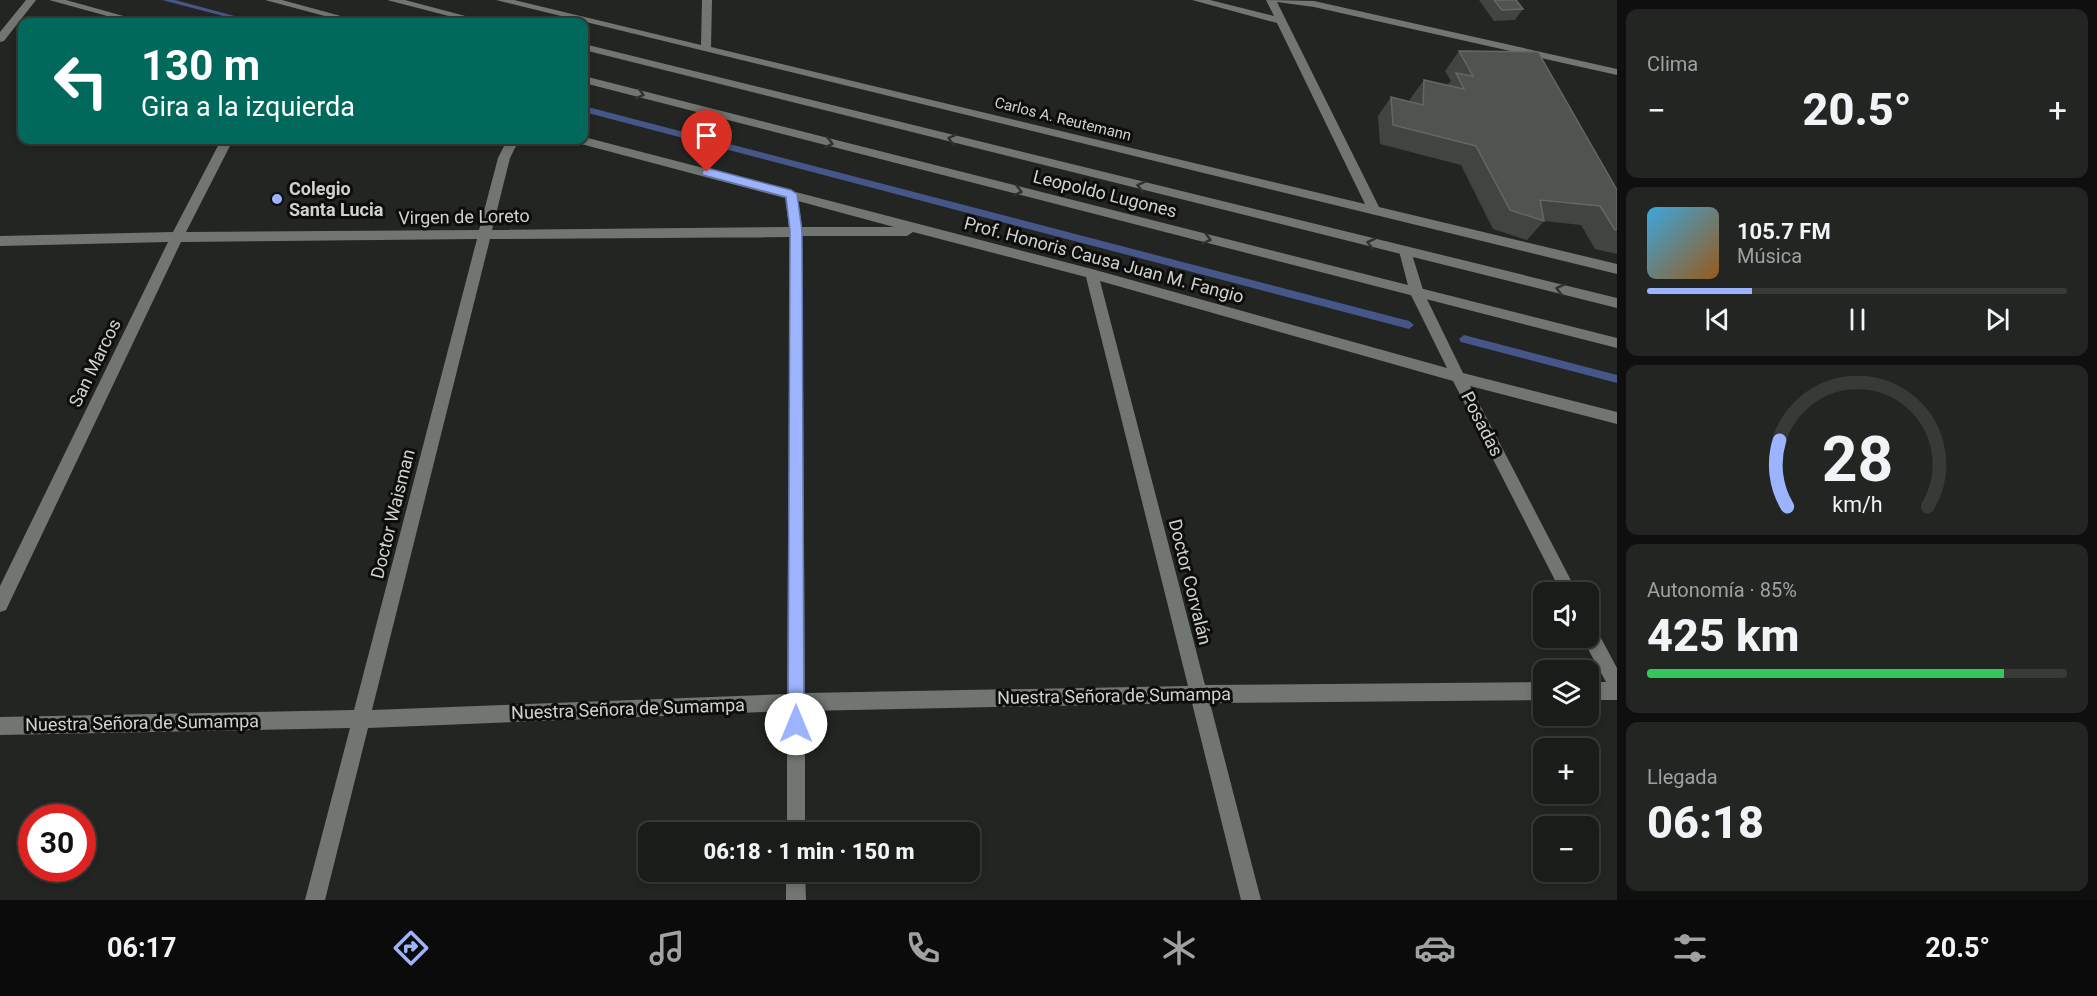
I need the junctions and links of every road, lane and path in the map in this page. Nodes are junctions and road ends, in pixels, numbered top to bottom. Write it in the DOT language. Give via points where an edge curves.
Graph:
graph roads {
  1 [pos="31,0"];
  2 [pos="54,0"];
  3 [pos="270,0"];
  4 [pos="392,0"];
  5 [pos="501,0"];
  6 [pos="707,0"];
  7 [pos="1197,0"];
  8 [pos="1271,0"];
  9 [pos="1280,0"];
  10 [pos="124,18"];
  11 [pos="342,18"];
  12 [pos="466,18"];
  13 [pos="578,18"];
  14 [pos="588,20"];
  15 [pos="1282,21"];
  16 [pos="0,39"];
  17 [pos="588,48"];
  18 [pos="705,48"];
  19 [pos="1617,71"];
  20 [pos="588,81"];
  21 [pos="588,142"];
  22 [pos="225,144"];
  23 [pos="511,144"];
  24 [pos="791,194"];
  25 [pos="1375,211"];
  26 [pos="796,231"];
  27 [pos="928,231"];
  28 [pos="484,235"];
  29 [pos="177,237"];
  30 [pos="0,241"];
  31 [pos="1405,251"];
  32 [pos="1617,269"];
  33 [pos="1092,274"];
  34 [pos="1417,292"];
  35 [pos="1617,303"];
  36 [pos="1617,343"];
  37 [pos="1458,377"];
  38 [pos="1617,418"];
  39 [pos="1564,582"];
  40 [pos="0,604"];
  41 [pos="1597,648"];
  42 [pos="1617,686"];
  43 [pos="1599,691"];
  44 [pos="1617,691"];
  45 [pos="1533,692"];
  46 [pos="1198,694"];
  47 [pos="796,702"];
  48 [pos="361,719"];
  49 [pos="0,726"];
  50 [pos="796,822"];
  51 [pos="796,882"];
  52 [pos="315,900"];
  53 [pos="796,900"];
  54 [pos="1251,900"];
  1 -- 16 [label="street"];
  2 -- 10 [label="street"];
  3 -- 11 [label="street"];
  4 -- 12 [label="street"];
  5 -- 13 [label="street, Carlos A. Reutemann"];
  6 -- 18 [label="street"];
  7 -- 15 [label="street"];
  8 -- 15 [label="street"];
  9 -- 19 [label="street" via="1314,4"];
  14 -- 18 [label="street, Carlos A. Reutemann"];
  15 -- 25 [label="street"];
  31 -- 17 [label="street, Leopoldo Lugones, one-way"];
  18 -- 25 [label="street, Carlos A. Reutemann"];
  20 -- 34 [label="street, Leopoldo Lugones, one-way"];
  21 -- 24 [label="street, Prof. Honoris Causa Juan M. Fangio"];
  22 -- 29 [label="street, San Marcos"];
  23 -- 28 [label="street, Doctor Waisman"];
  24 -- 26 [label="street"];
  24 -- 27 [label="street, Prof. Honoris Causa Juan M. Fangio"];
  25 -- 32 [label="street, Carlos A. Reutemann"];
  26 -- 27 [label="street, Virgen de Loreto"];
  26 -- 28 [label="street, Virgen de Loreto"];
  26 -- 47 [label="street"];
  27 -- 33 [label="street, Prof. Honoris Causa Juan M. Fangio"];
  28 -- 29 [label="street, Virgen de Loreto"];
  28 -- 48 [label="street, Doctor Waisman"];
  29 -- 30 [label="street, Virgen de Loreto"];
  29 -- 40 [label="street, San Marcos"];
  31 -- 34 [label="street, Posadas"];
  35 -- 31 [label="street, Leopoldo Lugones, one-way"];
  33 -- 37 [label="street, Prof. Honoris Causa Juan M. Fangio"];
  33 -- 46 [label="street, Doctor Corvalán"];
  34 -- 36 [label="street, Leopoldo Lugones"];
  34 -- 37 [label="street, Posadas"];
  37 -- 38 [label="street, Prof. Honoris Causa Juan M. Fangio"];
  37 -- 39 [label="street, Posadas"];
  41 -- 42 [label="street"];
  43 -- 44 [label="street"];
  45 -- 46 [label="street, Nuestra Señora de Sumampa"];
  46 -- 47 [label="street, Nuestra Señora de Sumampa"];
  46 -- 54 [label="street, Doctor Corvalán"];
  47 -- 48 [label="street, Nuestra Señora de Sumampa"];
  47 -- 50 [label="street"];
  48 -- 49 [label="street, Nuestra Señora de Sumampa"];
  48 -- 52 [label="street, Doctor Waisman"];
  51 -- 53 [label="street"];
}
